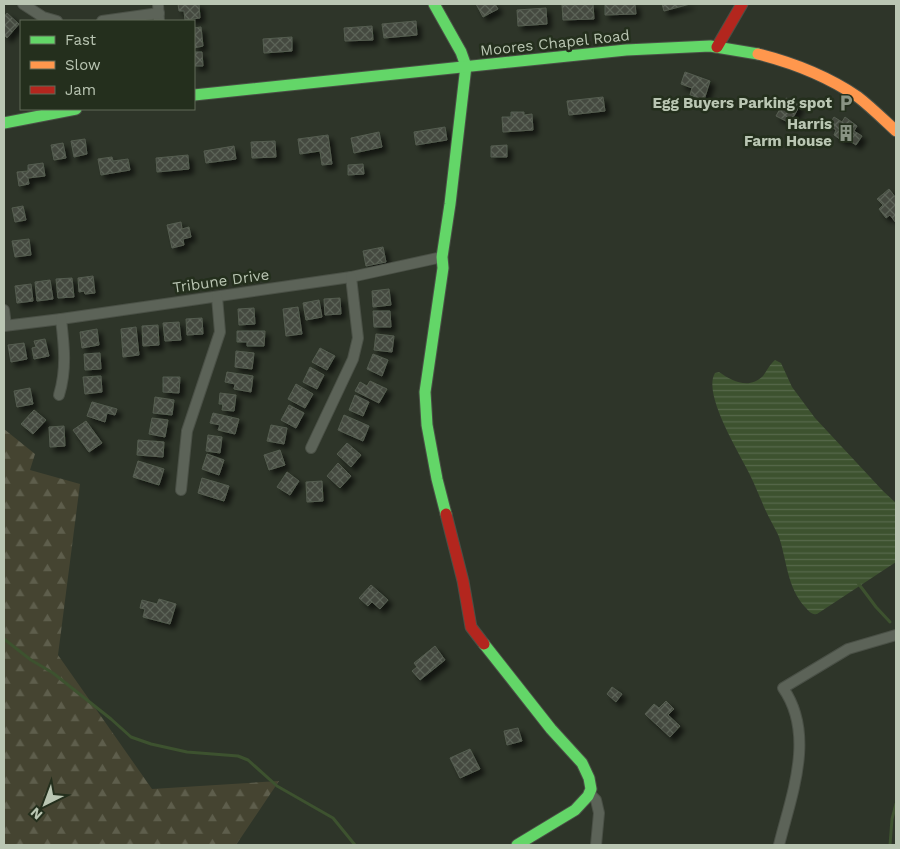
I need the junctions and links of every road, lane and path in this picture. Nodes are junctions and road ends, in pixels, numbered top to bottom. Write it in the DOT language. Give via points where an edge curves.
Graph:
graph roads {
  1 [pos="24,4"];
  2 [pos="434,4"];
  3 [pos="739,5"];
  4 [pos="159,13"];
  5 [pos="54,20"];
  6 [pos="109,20"];
  7 [pos="717,47"];
  8 [pos="466,66"];
  9 [pos="195,95"];
  10 [pos="70,110"];
  11 [pos="4,122"];
  12 [pos="896,131"];
  13 [pos="442,257"];
  14 [pos="351,277"];
  15 [pos="217,297"];
  16 [pos="4,310"];
  17 [pos="61,319"];
  18 [pos="5,326"];
  19 [pos="60,395"];
  20 [pos="311,448"];
  21 [pos="181,490"];
  22 [pos="896,635"];
  23 [pos="590,794"];
  24 [pos="517,845"];
  25 [pos="596,845"];
  26 [pos="779,845"];
  1 -- 5 [label="street"];
  2 -- 8 [label="street"];
  3 -- 7 [label="street"];
  4 -- 6 [label="street"];
  7 -- 8 [label="street, Moores Chapel Road" via="626,50"];
  7 -- 12 [label="street, Moores Chapel Road" via="784,60 822,75 858,98"];
  8 -- 9 [label="street, Moores Chapel Road"];
  8 -- 13 [label="street"];
  10 -- 11 [label="street"];
  13 -- 14 [label="street, Tribune Drive"];
  13 -- 23 [label="street" via="425,392 427,425 436,479 463,581 471,627 551,729 582,763 589,778"];
  14 -- 15 [label="street, Tribune Drive"];
  14 -- 20 [label="street" via="358,338 353,359"];
  15 -- 17 [label="street, Tribune Drive"];
  15 -- 21 [label="street" via="220,332 187,431"];
  16 -- 18 [label="street"];
  17 -- 18 [label="street, Tribune Drive"];
  17 -- 19 [label="street" via="65,359"];
  22 -- 26 [label="street" via="848,649 783,688 797,716 800,739 799,762"];
  23 -- 24 [label="street" via="575,810"];
  23 -- 25 [label="street" via="596,800 599,813"];
}
